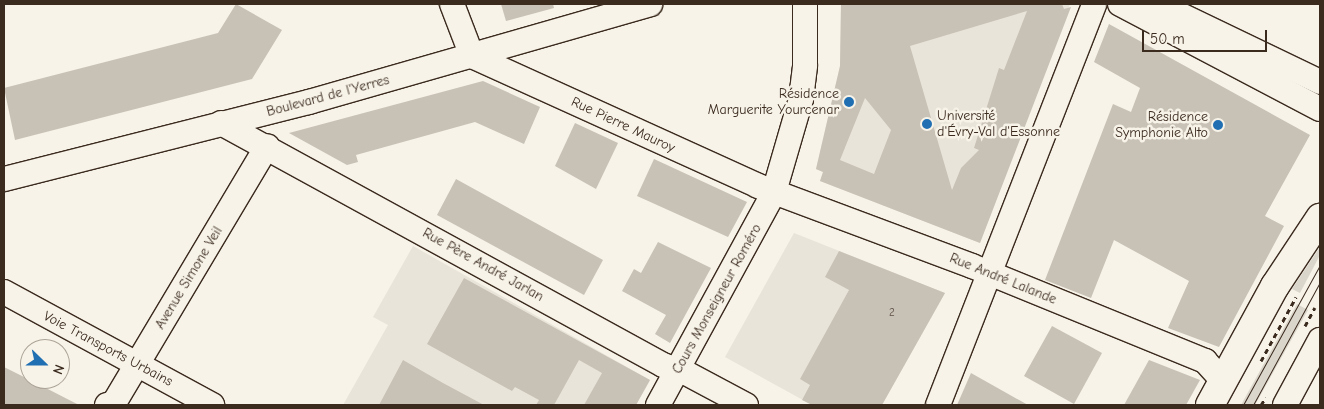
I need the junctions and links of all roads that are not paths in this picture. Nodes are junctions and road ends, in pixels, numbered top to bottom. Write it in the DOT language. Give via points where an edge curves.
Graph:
graph roads {
  1 [pos="452,4"];
  2 [pos="650,4"];
  3 [pos="805,4"];
  4 [pos="1120,4"];
  5 [pos="1158,4"];
  6 [pos="1092,8"];
  7 [pos="472,56"];
  8 [pos="1320,82"];
  9 [pos="1320,108"];
  10 [pos="220,123"];
  11 [pos="267,146"];
  12 [pos="4,180"];
  13 [pos="774,192"];
  14 [pos="1320,218"];
  15 [pos="988,280"];
  16 [pos="4,292"];
  17 [pos="1320,340"];
  18 [pos="137,365"];
  19 [pos="671,367"];
  20 [pos="1224,382"];
  21 [pos="1288,404"];
  22 [pos="107,405"];
  23 [pos="212,405"];
  24 [pos="658,405"];
  25 [pos="746,405"];
  26 [pos="938,405"];
  27 [pos="1210,405"];
  1 -- 7 [label="street"];
  2 -- 7 [label="street, Boulevard de l'Yerres"];
  3 -- 13 [label="street, Cours Monseigneur Roméro" via="805,65 801,98"];
  4 -- 9 [label="street"];
  5 -- 8 [label="street"];
  6 -- 15 [label="street"];
  7 -- 10 [label="street, Boulevard de l'Yerres"];
  7 -- 13 [label="street, Rue Pierre Mauroy"];
  10 -- 11 [label="street, Rue Père André Jarlan"];
  10 -- 12 [label="street, Boulevard de l'Yerres"];
  11 -- 18 [label="street, Avenue Simone Veil"];
  11 -- 19 [label="street, Rue Père André Jarlan"];
  13 -- 15 [label="street, Rue André Lalande"];
  13 -- 19 [label="street, Cours Monseigneur Roméro"];
  14 -- 20 [label="main road" via="1275,286"];
  15 -- 20 [label="street, Rue André Lalande" via="1205,361"];
  15 -- 26 [label="street"];
  16 -- 18 [label="street, Voie Transports Urbains"];
  17 -- 21 [label="street"];
  18 -- 22 [label="street, Avenue Simone Veil" via="114,403"];
  18 -- 23 [label="street, Voie Transports Urbains"];
  19 -- 24 [label="street, Cours Monseigneur Roméro"];
  19 -- 25 [label="street, Rue Père André Jarlan"];
  20 -- 27 [label="main road"];
}
